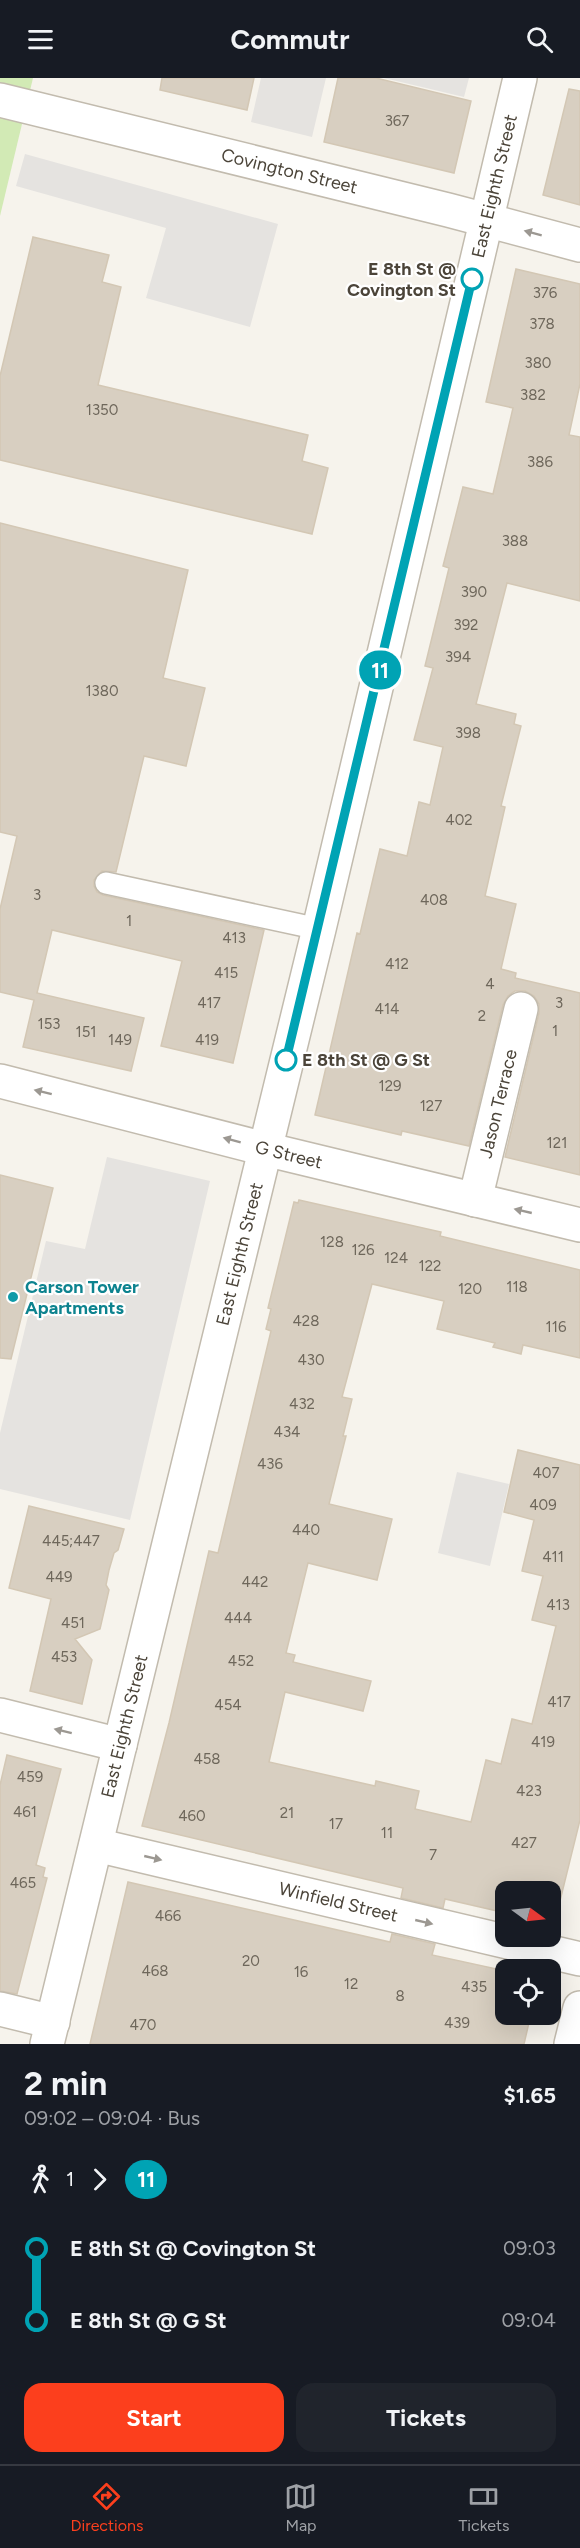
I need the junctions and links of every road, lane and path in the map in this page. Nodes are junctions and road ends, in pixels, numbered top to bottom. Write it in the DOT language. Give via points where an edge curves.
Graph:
graph roads {
  1 [pos="520,78"];
  2 [pos="0,100"];
  3 [pos="487,220"];
  4 [pos="580,245"];
  5 [pos="106,883"];
  6 [pos="319,929"];
  7 [pos="521,1009"];
  8 [pos="0,1081"];
  9 [pos="265,1149"];
  10 [pos="475,1200"];
  11 [pos="580,1225"];
  12 [pos="0,1716"];
  13 [pos="120,1745"];
  14 [pos="96,1845"];
  15 [pos="580,1959"];
  16 [pos="580,2008"];
  17 [pos="0,2009"];
  18 [pos="50,2033"];
  19 [pos="571,2044"];
  1 -- 3 [label="street, East Eighth Street"];
  2 -- 3 [label="street, Covington Street"];
  4 -- 3 [label="street, Covington Street, one-way"];
  3 -- 6 [label="street, East Eighth Street"];
  5 -- 6 [label="lane"];
  6 -- 9 [label="street, East Eighth Street"];
  7 -- 10 [label="street, Jason Terrace"];
  9 -- 8 [label="street, G Street, one-way"];
  9 -- 10 [label="street, G Street"];
  9 -- 13 [label="street, East Eighth Street"];
  11 -- 10 [label="street, G Street, one-way"];
  13 -- 12 [label="street, one-way"];
  13 -- 14 [label="street, East Eighth Street"];
  14 -- 15 [label="street, Winfield Street, one-way"];
  14 -- 18 [label="street, East Eighth Street"];
  16 -- 19 [label="street"];
  17 -- 18 [label="street"];
}
